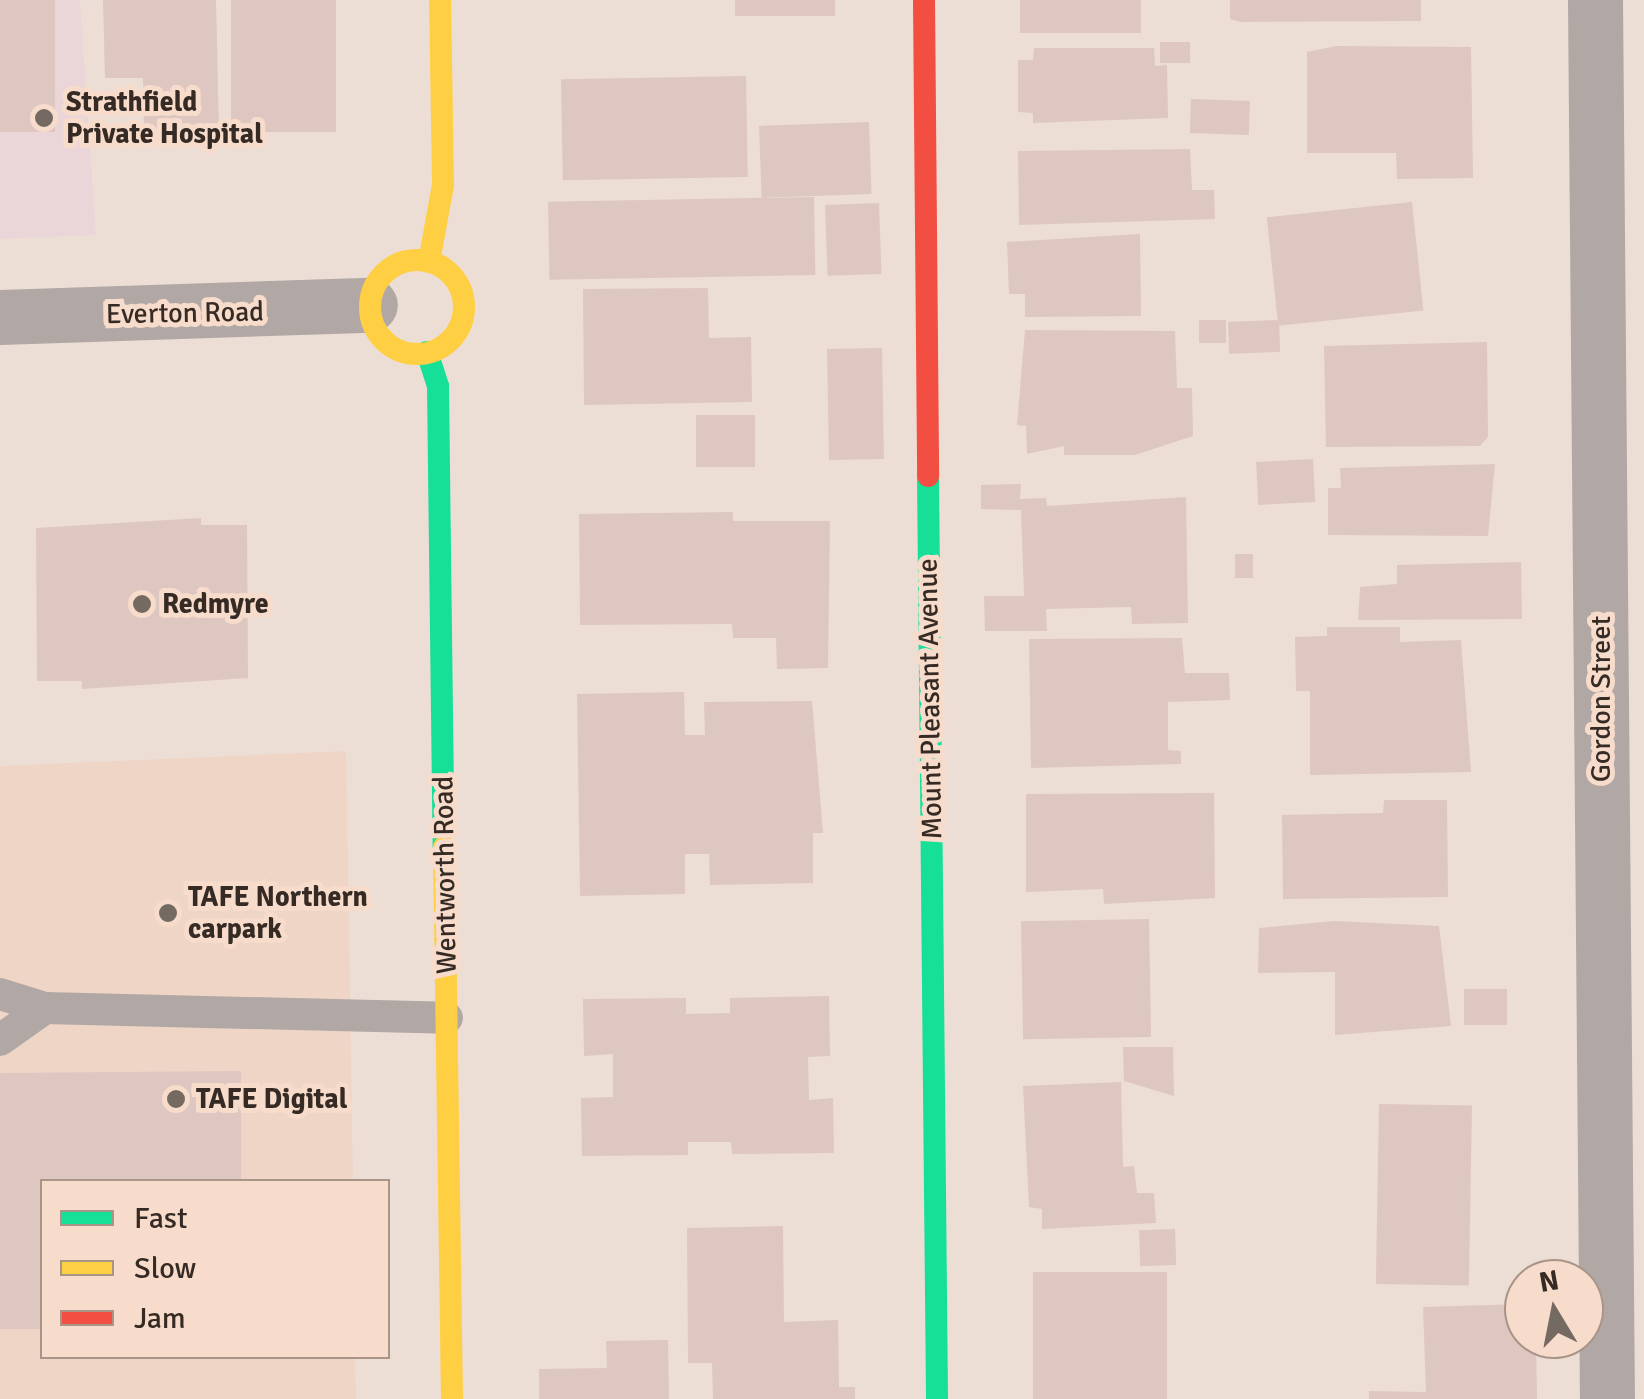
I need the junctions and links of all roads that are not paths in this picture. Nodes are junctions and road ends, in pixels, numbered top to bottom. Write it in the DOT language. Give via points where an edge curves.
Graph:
graph roads {
  1 [pos="440,0"];
  2 [pos="924,0"];
  3 [pos="1595,0"];
  4 [pos="430,262"];
  5 [pos="370,306"];
  6 [pos="0,317"];
  7 [pos="428,352"];
  8 [pos="0,994"];
  9 [pos="45,1008"];
  10 [pos="447,1018"];
  11 [pos="0,1040"];
  12 [pos="452,1399"];
  13 [pos="937,1399"];
  14 [pos="1607,1399"];
  1 -- 4 [label="street" via="443,185"];
  2 -- 13 [label="street, Mount Pleasant Avenue"];
  3 -- 14 [label="street, Gordon Street"];
  4 -- 5 [label="street" via="389,269"];
  4 -- 7 [label="street" via="454,278 464,307 454,336"];
  5 -- 6 [label="street, Everton Road"];
  5 -- 7 [label="street" via="387,343"];
  7 -- 10 [label="street, Wentworth Road" via="438,386"];
  8 -- 9 [label="lane"];
  9 -- 10 [label="lane"];
  9 -- 11 [label="lane"];
  10 -- 12 [label="street, Wentworth Road"];
}
